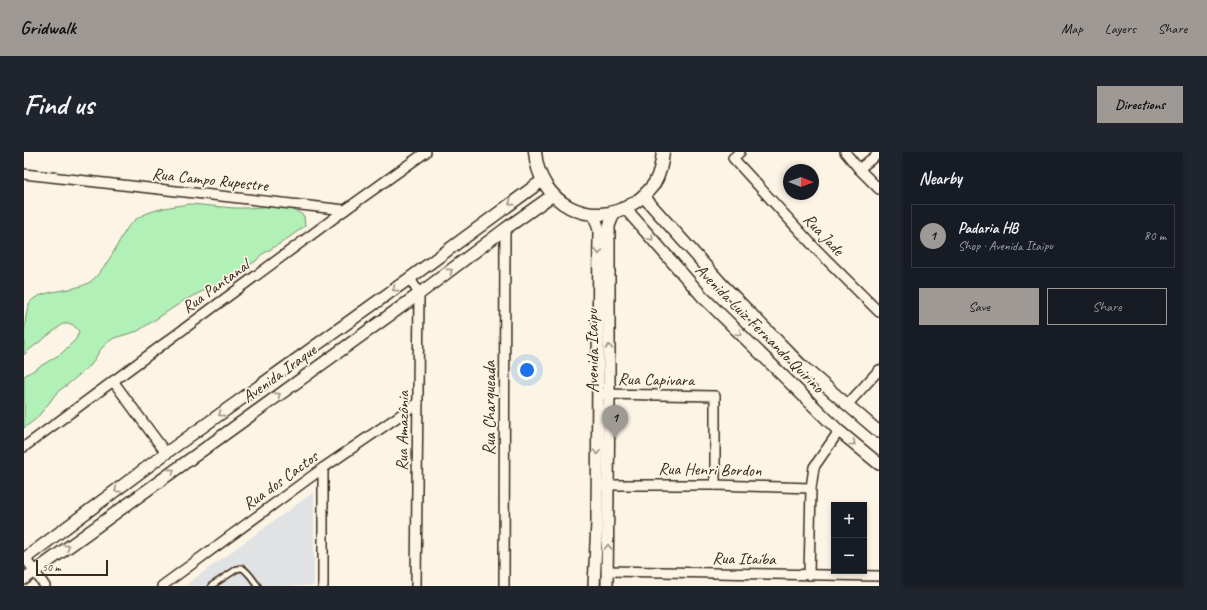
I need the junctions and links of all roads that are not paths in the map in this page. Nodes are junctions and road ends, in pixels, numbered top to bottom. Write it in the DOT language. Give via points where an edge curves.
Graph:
graph roads {
  1 [pos="426,152"];
  2 [pos="535,152"];
  3 [pos="663,152"];
  4 [pos="845,152"];
  5 [pos="879,153"];
  6 [pos="736,155"];
  7 [pos="859,169"];
  8 [pos="24,174"];
  9 [pos="542,180"];
  10 [pos="879,189"];
  11 [pos="553,195"];
  12 [pos="644,197"];
  13 [pos="345,210"];
  14 [pos="620,210"];
  15 [pos="594,214"];
  16 [pos="505,229"];
  17 [pos="410,278"];
  18 [pos="419,294"];
  19 [pos="879,312"];
  20 [pos="795,360"];
  21 [pos="879,370"];
  22 [pos="780,374"];
  23 [pos="113,381"];
  24 [pos="597,394"];
  25 [pos="609,394"];
  26 [pos="418,403"];
  27 [pos="847,405"];
  28 [pos="839,431"];
  29 [pos="879,432"];
  30 [pos="24,447"];
  31 [pos="166,453"];
  32 [pos="879,464"];
  33 [pos="323,468"];
  34 [pos="608,484"];
  35 [pos="597,485"];
  36 [pos="715,485"];
  37 [pos="811,488"];
  38 [pos="25,559"];
  39 [pos="34,571"];
  40 [pos="608,571"];
  41 [pos="809,575"];
  42 [pos="879,576"];
  43 [pos="24,579"];
  44 [pos="45,586"];
  45 [pos="162,586"];
  46 [pos="211,586"];
  47 [pos="258,586"];
  48 [pos="323,586"];
  49 [pos="416,586"];
  50 [pos="504,586"];
  51 [pos="594,586"];
  52 [pos="607,586"];
  1 -- 13 [label="street, Rua Pantanal"];
  2 -- 9 [label="main road"];
  3 -- 12 [label="main road" via="661,168"];
  4 -- 7 [label="street"];
  5 -- 7 [label="street"];
  6 -- 19 [label="street, Rua Jade" via="816,250"];
  7 -- 10 [label="street"];
  8 -- 13 [label="street, Rua Campo Rupestre"];
  9 -- 11 [label="main road"];
  9 -- 17 [label="street, Avenida Iraque, one-way"];
  11 -- 15 [label="main road" via="565,205"];
  11 -- 16 [label="street, Avenida Iraque"];
  12 -- 14 [label="main road"];
  12 -- 20 [label="street, Avenida Luiz Fernando Quirino" via="720,282"];
  13 -- 23 [label="street, Rua Pantanal"];
  14 -- 15 [label="main road"];
  14 -- 22 [label="street, Avenida Luiz Fernando Quirino, one-way"];
  25 -- 14 [label="street, Avenida Itaipu, one-way" via="609,226"];
  15 -- 24 [label="street, Avenida Itaipu, one-way" via="599,230"];
  18 -- 16 [label="street, Avenida Iraque, one-way"];
  16 -- 50 [label="street, Rua Charqueada"];
  17 -- 18 [label="street, Rua Amazônia"];
  17 -- 31 [label="street, Avenida Iraque, one-way"];
  18 -- 26 [label="street, Rua Amazônia"];
  39 -- 18 [label="street, Avenida Iraque, one-way"];
  20 -- 22 [label="street" via="788,362"];
  20 -- 27 [label="street, Avenida Luiz Fernando Quirino"];
  21 -- 27 [label="street"];
  22 -- 28 [label="street, Avenida Luiz Fernando Quirino"];
  23 -- 30 [label="street, Rua Pantanal"];
  23 -- 31 [label="street"];
  24 -- 25 [label="street, Rua Capivara"];
  24 -- 35 [label="street, Avenida Itaipu, one-way"];
  25 -- 34 [label="street, Avenida Itaipu"];
  25 -- 36 [label="street, Rua Capivara" via="715,396"];
  26 -- 33 [label="street, Rua dos Cactos"];
  26 -- 49 [label="street, Rua Amazônia"];
  27 -- 29 [label="street, Avenida Luiz Fernando Quirino"];
  28 -- 32 [label="street, Avenida Luiz Fernando Quirino, one-way"];
  28 -- 37 [label="street" via="814,467"];
  31 -- 38 [label="street, Avenida Iraque, one-way"];
  33 -- 45 [label="street, Rua dos Cactos"];
  33 -- 48 [label="street"];
  34 -- 35 [label="street, Rua Henri Bordon"];
  34 -- 36 [label="street, Rua Henri Bordon"];
  40 -- 34 [label="street, Avenida Itaipu, one-way"];
  35 -- 51 [label="street, Avenida Itaipu"];
  36 -- 37 [label="street, Rua Henri Bordon"];
  37 -- 41 [label="street"];
  38 -- 39 [label="street"];
  39 -- 43 [label="street, Avenida Iraque"];
  39 -- 44 [label="street"];
  40 -- 41 [label="street, Rua Itaíba"];
  40 -- 52 [label="street, Avenida Itaipu"];
  41 -- 42 [label="street, Rua Itaíba"];
  46 -- 47 [label="lane" via="242,568"];
}
